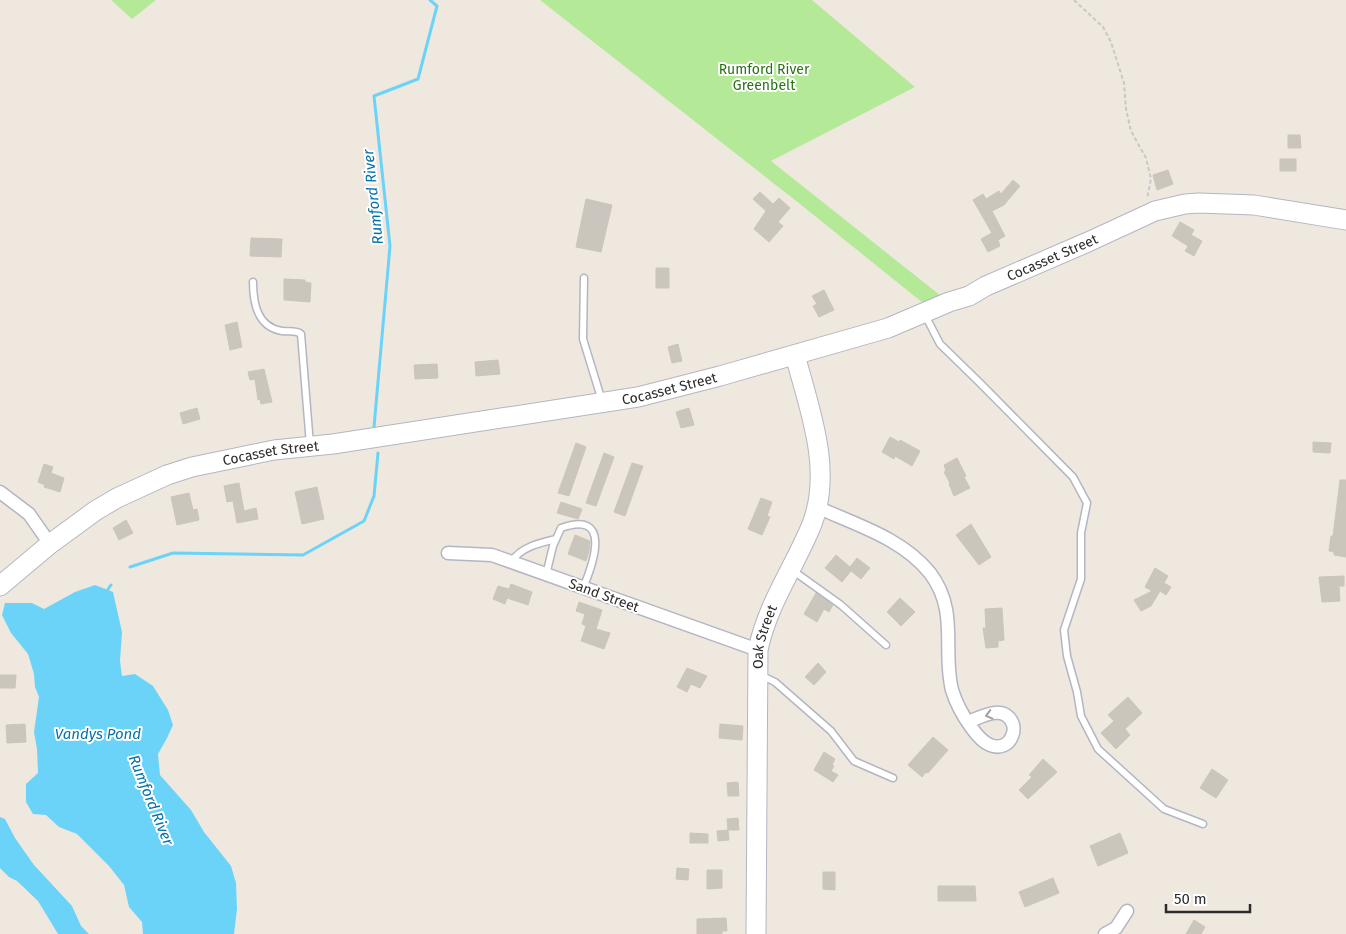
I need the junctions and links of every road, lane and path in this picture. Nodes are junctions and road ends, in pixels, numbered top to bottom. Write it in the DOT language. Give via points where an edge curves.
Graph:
graph roads {
  1 [pos="1074,0"];
  2 [pos="1137,218"];
  3 [pos="1346,220"];
  4 [pos="584,278"];
  5 [pos="253,282"];
  6 [pos="924,314"];
  7 [pos="795,355"];
  8 [pos="603,402"];
  9 [pos="310,447"];
  10 [pos="0,492"];
  11 [pos="817,508"];
  12 [pos="556,539"];
  13 [pos="50,544"];
  14 [pos="448,553"];
  15 [pos="511,562"];
  16 [pos="791,570"];
  17 [pos="546,575"];
  18 [pos="0,586"];
  19 [pos="584,588"];
  20 [pos="886,645"];
  21 [pos="758,650"];
  22 [pos="757,673"];
  23 [pos="968,722"];
  24 [pos="893,778"];
  25 [pos="1203,824"];
  26 [pos="1127,911"];
  27 [pos="756,934"];
  28 [pos="1104,934"];
  1 -- 2 [label="path" via="1103,27 1111,42 1124,83 1131,131 1146,158 1151,179 1147,203"];
  2 -- 3 [label="main road, Cocasset Street" via="1198,203 1254,205"];
  2 -- 6 [label="main road, Cocasset Street"];
  4 -- 8 [label="lane" via="582,339"];
  5 -- 9 [label="lane" via="253,302 266,324 276,330 301,334"];
  6 -- 7 [label="main road, Cocasset Street"];
  6 -- 25 [label="lane" via="940,344 1073,477 1086,503 1081,532 1081,578 1064,630 1081,716 1098,749 1164,809"];
  7 -- 8 [label="main road, Cocasset Street" via="659,392"];
  7 -- 11 [label="main road, Oak Street" via="817,443 820,475"];
  8 -- 9 [label="main road, Cocasset Street"];
  9 -- 13 [label="main road, Cocasset Street" via="231,458 167,475 116,498"];
  10 -- 13 [label="street" via="29,514"];
  11 -- 16 [label="main road, Oak Street"];
  11 -- 23 [label="street" via="900,545 931,575 942,595 947,616 952,690"];
  12 -- 15 [label="lane" via="527,548"];
  12 -- 17 [label="lane"];
  12 -- 19 [label="lane" via="561,528 569,525 584,524 591,528 596,546"];
  13 -- 18 [label="main road, Cocasset Street"];
  14 -- 15 [label="street, Sand Street" via="492,555"];
  15 -- 17 [label="street, Sand Street"];
  16 -- 20 [label="lane" via="841,605"];
  16 -- 21 [label="main road, Oak Street" via="768,619"];
  17 -- 19 [label="street, Sand Street"];
  19 -- 21 [label="street, Sand Street"];
  21 -- 22 [label="main road, Oak Street"];
  22 -- 24 [label="lane" via="775,682 831,731 854,762"];
  22 -- 27 [label="main road, Oak Street"];
  26 -- 28 [label="street" via="1116,928"];
}
